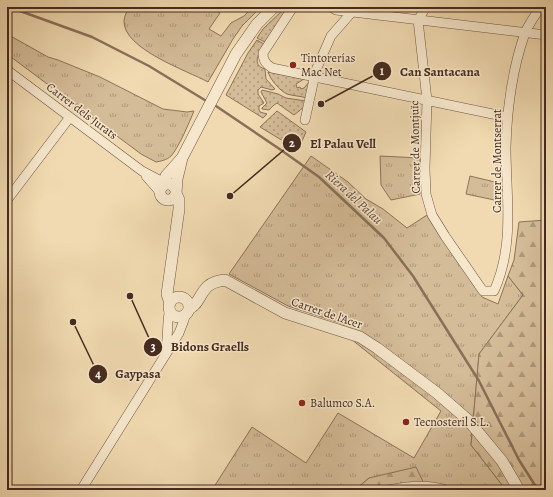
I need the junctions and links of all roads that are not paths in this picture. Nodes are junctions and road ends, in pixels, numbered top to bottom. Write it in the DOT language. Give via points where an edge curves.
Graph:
graph roads {
  1 [pos="274,7"];
  2 [pos="293,7"];
  3 [pos="331,7"];
  4 [pos="426,7"];
  5 [pos="540,7"];
  6 [pos="352,12"];
  7 [pos="418,20"];
  8 [pos="526,33"];
  9 [pos="546,35"];
  10 [pos="7,70"];
  11 [pos="315,76"];
  12 [pos="427,100"];
  13 [pos="70,116"];
  14 [pos="508,117"];
  15 [pos="305,120"];
  16 [pos="182,158"];
  17 [pos="142,171"];
  18 [pos="163,188"];
  19 [pos="176,193"];
  20 [pos="7,200"];
  21 [pos="176,231"];
  22 [pos="490,292"];
  23 [pos="180,305"];
  24 [pos="161,362"];
  25 [pos="81,490"];
  26 [pos="388,490"];
  27 [pos="446,490"];
  28 [pos="519,490"];
  1 -- 16 [label="street" via="257,24 236,54"];
  2 -- 11 [label="street" via="263,53 263,58 272,68"];
  3 -- 6 [label="street"];
  4 -- 7 [label="street"];
  5 -- 8 [label="street, Carrer de Montserrat"];
  6 -- 7 [label="street"];
  6 -- 11 [label="street" via="331,36"];
  7 -- 8 [label="street"];
  7 -- 12 [label="street, Carrer de Montjuïc"];
  8 -- 9 [label="street"];
  8 -- 14 [label="street, Carrer de Montserrat" via="512,84"];
  10 -- 13 [label="street, Carrer dels Jurats"];
  11 -- 12 [label="street"];
  11 -- 15 [label="street"];
  12 -- 14 [label="street"];
  12 -- 22 [label="street, Carrer de Montjuïc" via="426,194 432,215 476,282 483,291"];
  13 -- 17 [label="street, Carrer dels Jurats"];
  13 -- 20 [label="street"];
  14 -- 22 [label="street, Carrer de Montserrat" via="506,147 509,220 501,276 494,291"];
  16 -- 18 [label="street"];
  16 -- 19 [label="street"];
  17 -- 18 [label="street, Carrer dels Jurats"];
  17 -- 18 [label="street, Carrer dels Jurats" via="153,177"];
  18 -- 19 [label="street" via="172,199"];
  18 -- 21 [label="street" via="174,217"];
  19 -- 21 [label="street"];
  21 -- 23 [label="street" via="170,280 172,291"];
  23 -- 24 [label="street" via="167,324 167,344"];
  23 -- 24 [label="street" via="184,320"];
  23 -- 28 [label="street, Carrer de l'Acer" via="194,307 207,287 214,282 225,280 285,313 360,337 437,393 473,426 494,450"];
  24 -- 25 [label="street"];
  26 -- 27 [label="street" via="420,486"];
}
